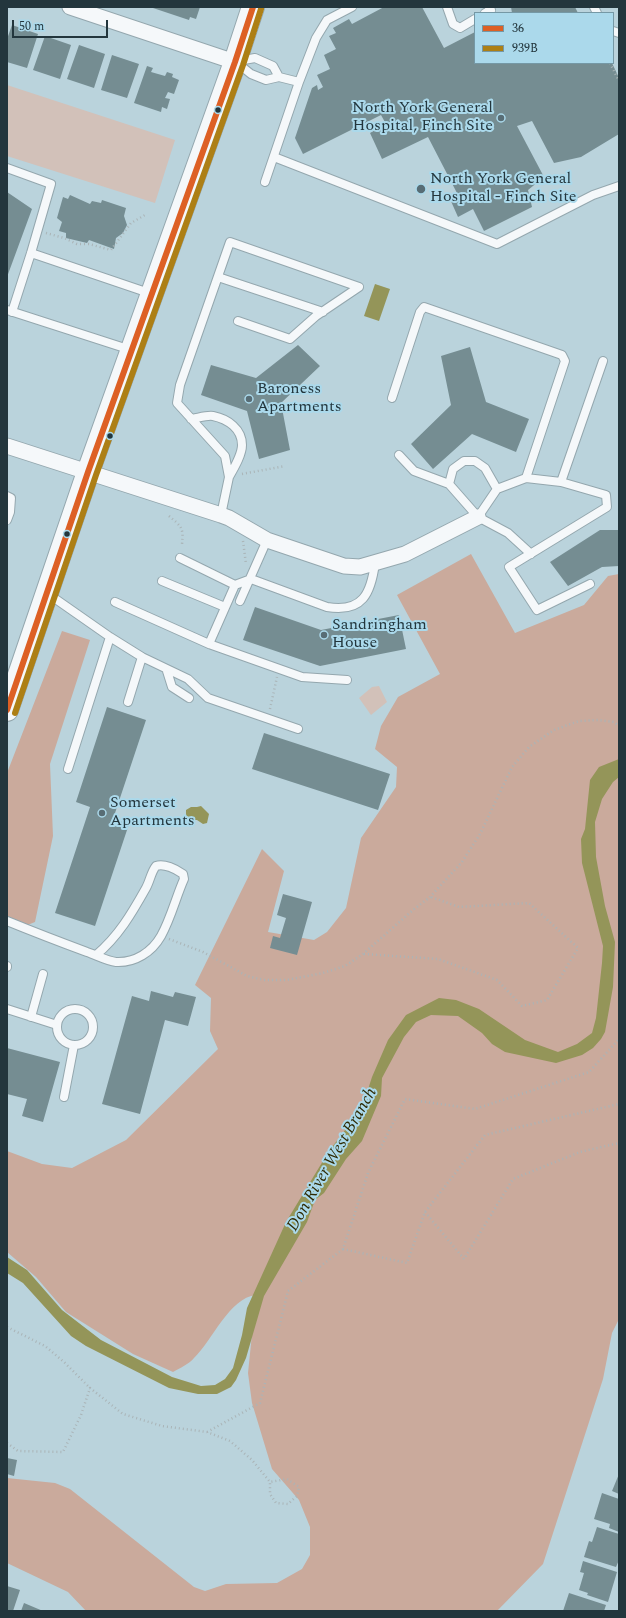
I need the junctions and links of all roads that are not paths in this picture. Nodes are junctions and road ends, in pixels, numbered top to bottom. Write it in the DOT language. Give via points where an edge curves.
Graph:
graph roads {
  1 [pos="70,7"];
  2 [pos="253,7"];
  3 [pos="352,7"];
  4 [pos="447,7"];
  5 [pos="110,13"];
  6 [pos="474,20"];
  7 [pos="235,62"];
  8 [pos="279,77"];
  9 [pos="299,82"];
  10 [pos="274,157"];
  11 [pos="7,168"];
  12 [pos="265,182"];
  13 [pos="619,186"];
  14 [pos="31,253"];
  15 [pos="218,277"];
  16 [pos="152,294"];
  17 [pos="10,311"];
  18 [pos="323,312"];
  19 [pos="238,321"];
  20 [pos="132,350"];
  21 [pos="603,361"];
  22 [pos="392,398"];
  23 [pos="191,418"];
  24 [pos="7,446"];
  25 [pos="399,455"];
  26 [pos="88,472"];
  27 [pos="229,477"];
  28 [pos="526,478"];
  29 [pos="561,482"];
  30 [pos="449,484"];
  31 [pos="497,489"];
  32 [pos="7,496"];
  33 [pos="221,515"];
  34 [pos="478,517"];
  35 [pos="7,520"];
  36 [pos="267,540"];
  37 [pos="531,554"];
  38 [pos="180,558"];
  39 [pos="376,563"];
  40 [pos="251,579"];
  41 [pos="162,581"];
  42 [pos="590,584"];
  43 [pos="235,585"];
  44 [pos="47,593"];
  45 [pos="240,601"];
  46 [pos="115,602"];
  47 [pos="225,607"];
  48 [pos="110,638"];
  49 [pos="209,644"];
  50 [pos="142,658"];
  51 [pos="167,671"];
  52 [pos="347,680"];
  53 [pos="189,698"];
  54 [pos="128,702"];
  55 [pos="7,710"];
  56 [pos="298,729"];
  57 [pos="68,769"];
  58 [pos="7,921"];
  59 [pos="96,955"];
  60 [pos="43,974"];
  61 [pos="7,1009"];
  62 [pos="31,1017"];
  63 [pos="57,1026"];
  64 [pos="74,1045"];
  65 [pos="64,1097"];
  1 -- 5 [label="street"];
  2 -- 7 [label="main road"];
  3 -- 9 [label="lane" via="327,20 316,38"];
  4 -- 6 [label="lane" via="453,24 460,28"];
  5 -- 7 [label="street"];
  7 -- 8 [label="lane" via="266,80"];
  7 -- 8 [label="lane" via="255,58 272,66"];
  7 -- 16 [label="main road"];
  8 -- 9 [label="lane"];
  9 -- 10 [label="lane"];
  10 -- 12 [label="lane"];
  10 -- 13 [label="lane" via="497,244 593,195"];
  11 -- 14 [label="lane" via="51,184"];
  14 -- 16 [label="lane"];
  14 -- 17 [label="lane"];
  15 -- 18 [label="lane"];
  15 -- 18 [label="lane" via="230,242 359,288"];
  15 -- 23 [label="lane" via="180,385 177,403"];
  16 -- 20 [label="main road"];
  17 -- 20 [label="lane"];
  18 -- 19 [label="lane" via="290,339"];
  20 -- 26 [label="main road"];
  21 -- 29 [label="lane"];
  22 -- 28 [label="lane" via="420,312 424,307 562,355 565,361"];
  23 -- 27 [label="lane" via="225,456"];
  23 -- 27 [label="lane" via="213,416 230,422 238,430 242,445"];
  24 -- 26 [label="street"];
  25 -- 30 [label="lane" via="414,471"];
  26 -- 33 [label="street"];
  26 -- 44 [label="main road"];
  27 -- 33 [label="lane"];
  28 -- 29 [label="lane"];
  28 -- 31 [label="lane"];
  29 -- 37 [label="lane" via="606,495 607,507"];
  30 -- 31 [label="lane" via="453,469 464,461 475,461 485,468"];
  30 -- 34 [label="lane"];
  31 -- 34 [label="lane"];
  32 -- 35 [label="lane" via="11,498"];
  33 -- 36 [label="street"];
  34 -- 37 [label="lane" via="508,533"];
  34 -- 39 [label="street" via="405,554"];
  36 -- 39 [label="street" via="344,566 360,567"];
  36 -- 40 [label="lane"];
  37 -- 42 [label="lane" via="509,568 537,610"];
  38 -- 43 [label="lane"];
  39 -- 40 [label="lane" via="373,582 367,595 357,604 341,609 327,607"];
  40 -- 43 [label="lane"];
  40 -- 45 [label="lane"];
  41 -- 47 [label="lane"];
  43 -- 47 [label="lane"];
  44 -- 48 [label="lane"];
  44 -- 55 [label="main road"];
  46 -- 49 [label="lane"];
  47 -- 49 [label="lane"];
  48 -- 50 [label="lane"];
  48 -- 57 [label="lane"];
  49 -- 52 [label="lane" via="302,677"];
  50 -- 51 [label="lane"];
  50 -- 54 [label="lane"];
  51 -- 53 [label="lane" via="172,687"];
  51 -- 56 [label="lane" via="188,679 208,698"];
  58 -- 59 [label="lane"];
  59 -- 59 [label="lane" via="115,962 143,956 161,936 184,879 183,874 160,864 154,868 120,931"];
  60 -- 62 [label="lane"];
  61 -- 62 [label="lane"];
  62 -- 63 [label="lane"];
  63 -- 64 [label="lane" via="63,1040"];
  63 -- 64 [label="lane" via="62,1014 67,1011 79,1009 89,1015 94,1026 93,1032 85,1042"];
  64 -- 65 [label="lane"];
}
